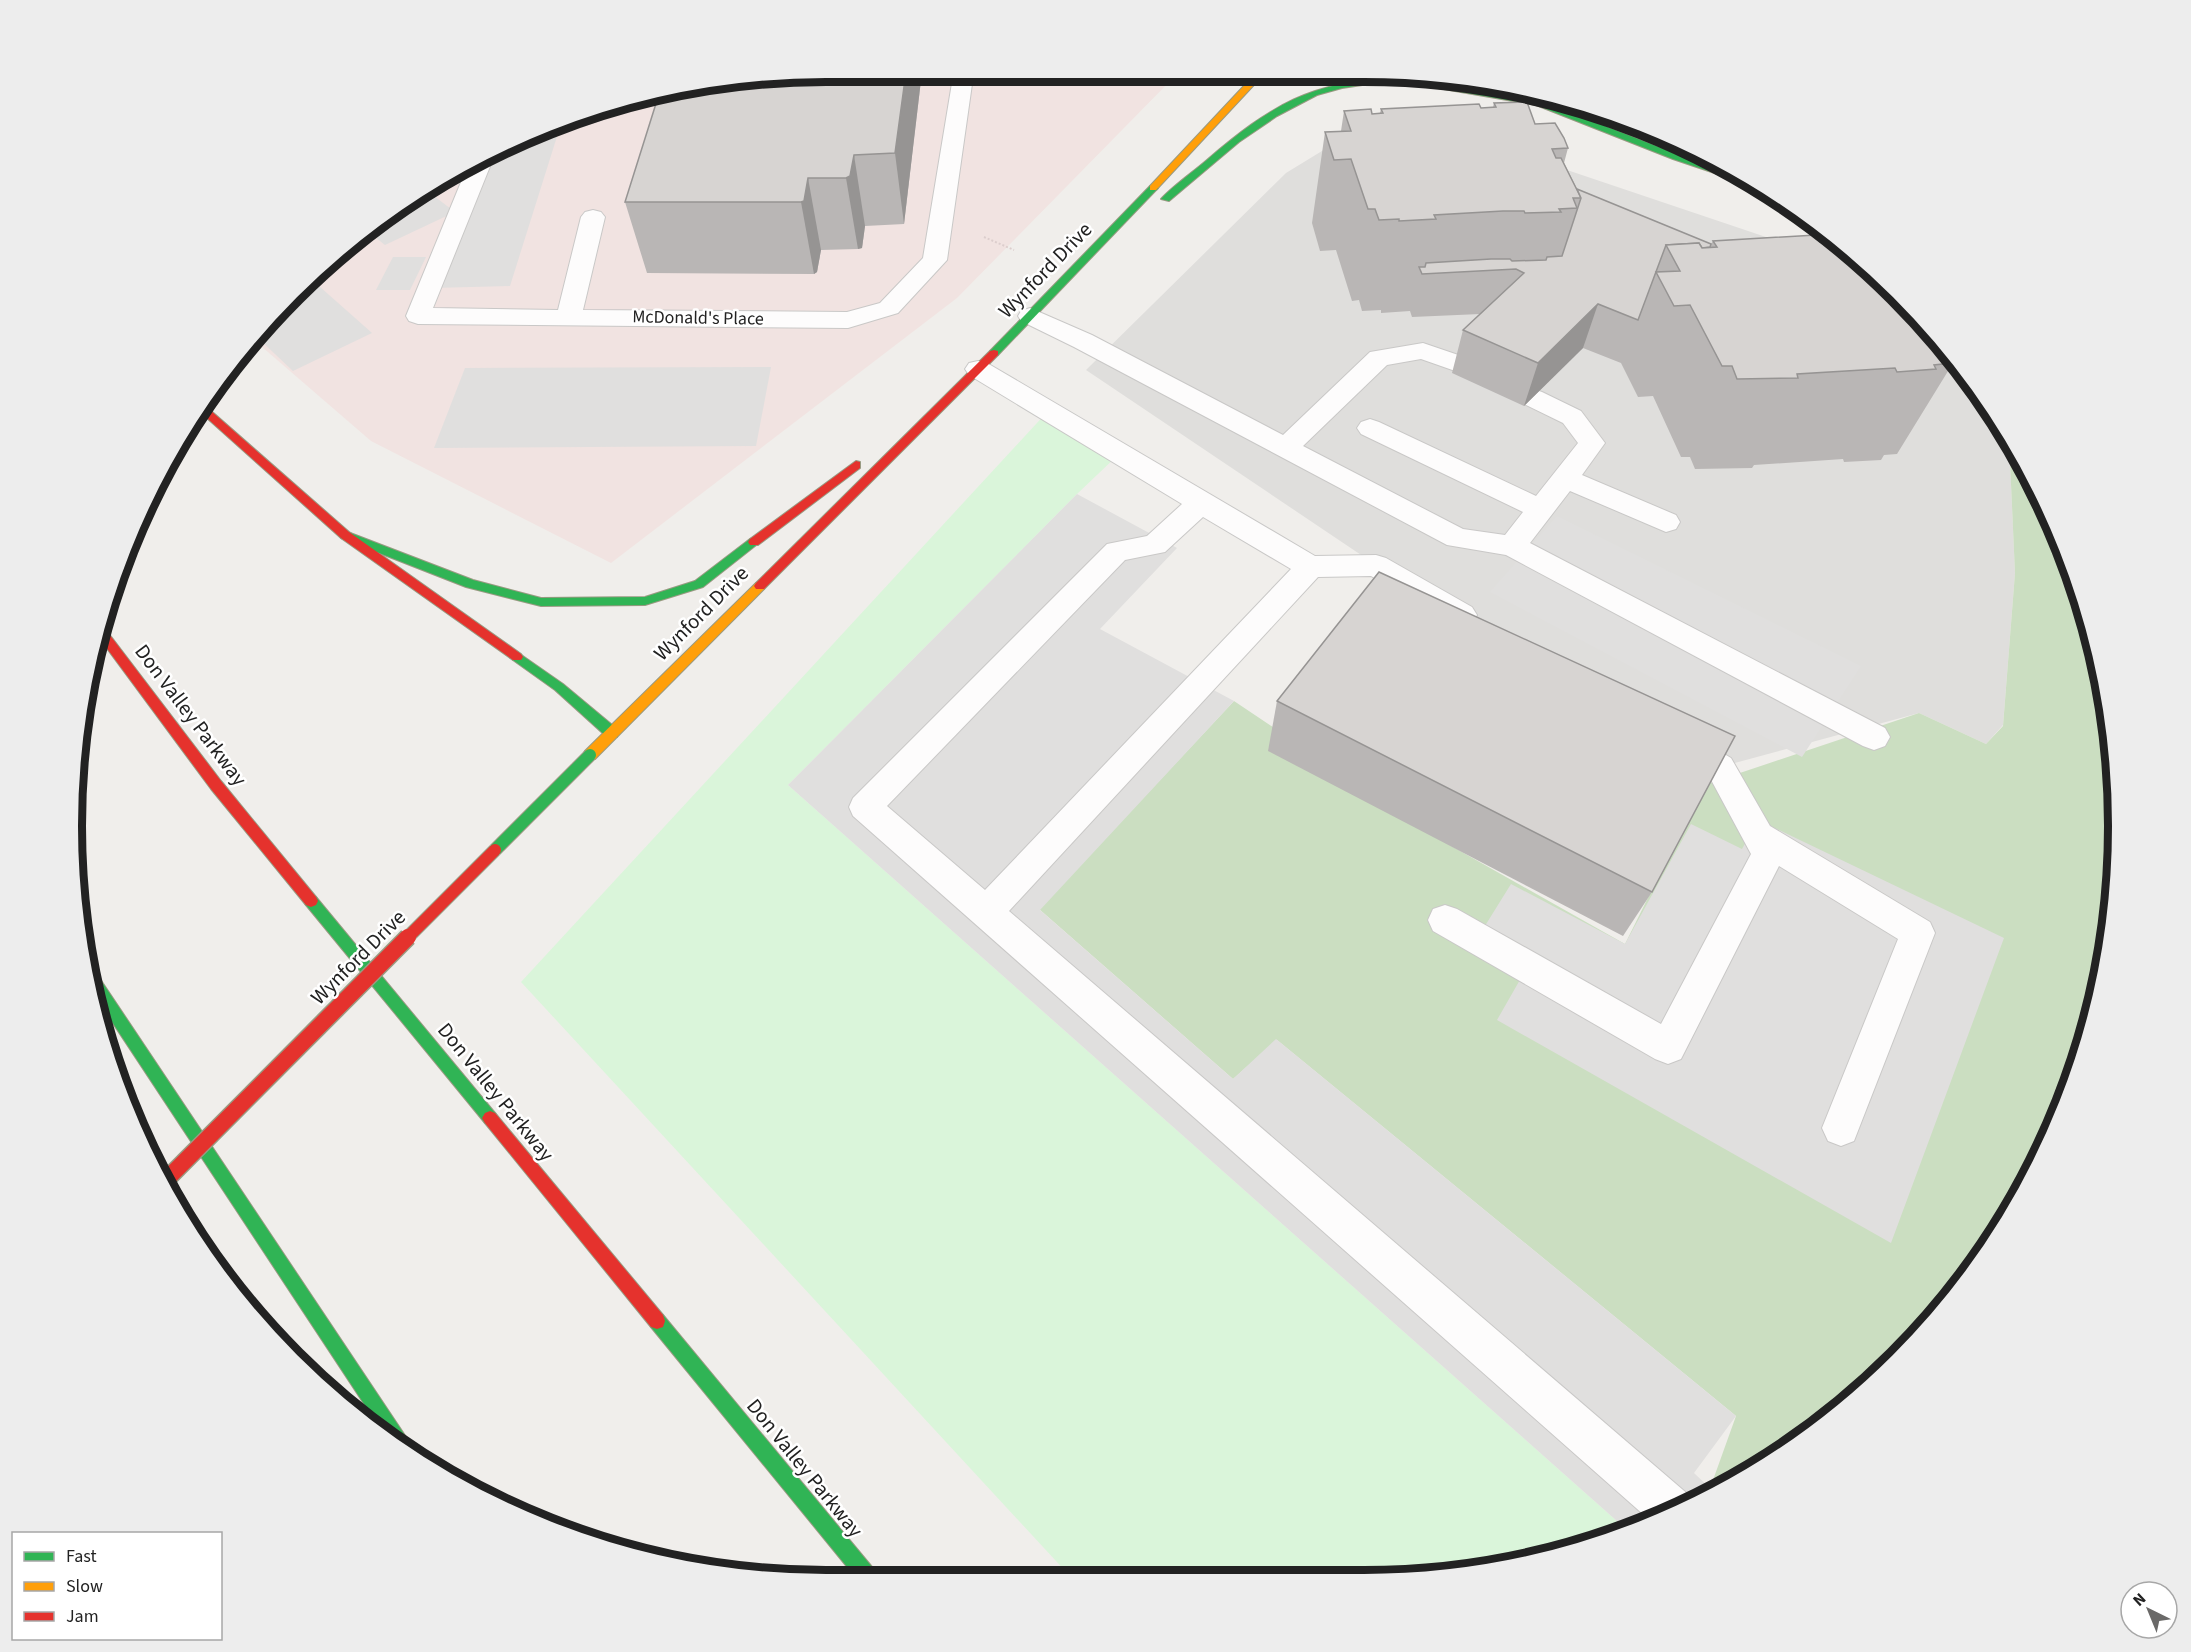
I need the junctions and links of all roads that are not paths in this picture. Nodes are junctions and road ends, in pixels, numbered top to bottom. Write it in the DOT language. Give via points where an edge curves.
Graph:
graph roads {
  1 [pos="962,82"];
  2 [pos="1253,82"];
  3 [pos="1370,82"];
  4 [pos="1408,84"];
  5 [pos="1446,87"];
  6 [pos="1454,88"];
  7 [pos="1528,101"];
  8 [pos="1541,104"];
  9 [pos="478,169"];
  10 [pos="1717,171"];
  11 [pos="594,217"];
  12 [pos="1066,280"];
  13 [pos="1030,316"];
  14 [pos="568,317"];
  15 [pos="1461,365"];
  16 [pos="967,379"];
  17 [pos="1533,398"];
  18 [pos="208,413"];
  19 [pos="1370,428"];
  20 [pos="1286,447"];
  21 [pos="1565,478"];
  22 [pos="1201,504"];
  23 [pos="1540,509"];
  24 [pos="1666,522"];
  25 [pos="345,535"];
  26 [pos="1512,546"];
  27 [pos="1310,567"];
  28 [pos="1487,630"];
  29 [pos="107,639"];
  30 [pos="1650,726"];
  31 [pos="612,733"];
  32 [pos="1874,737"];
  33 [pos="1757,835"];
  34 [pos="986,912"];
  35 [pos="1445,920"];
  36 [pos="103,996"];
  37 [pos="1841,1128"];
  38 [pos="170,1175"];
  39 [pos="390,1428"];
  40 [pos="1667,1505"];
  41 [pos="862,1570"];
  1 -- 14 [label="lane, McDonald's Place" via="935,260 889,308 848,320"];
  2 -- 12 [label="main road, Wynford Drive"];
  3 -- 12 [label="main road" via="1331,87 1251,130"];
  4 -- 5 [label="main road"];
  6 -- 7 [label="main road"];
  8 -- 10 [label="main road"];
  9 -- 14 [label="lane, McDonald's Place" via="418,316"];
  11 -- 14 [label="lane"];
  12 -- 13 [label="main road, Wynford Drive"];
  13 -- 16 [label="main road, Wynford Drive"];
  13 -- 20 [label="lane"];
  15 -- 20 [label="lane" via="1423,351 1379,358"];
  16 -- 22 [label="lane"];
  16 -- 25 [label="main road" via="699,584 645,601 541,602 470,584"];
  16 -- 31 [label="main road, Wynford Drive"];
  17 -- 21 [label="lane" via="1572,417 1593,443"];
  18 -- 25 [label="main road"];
  19 -- 23 [label="lane"];
  20 -- 26 [label="lane" via="1457,538"];
  21 -- 23 [label="lane"];
  21 -- 24 [label="lane"];
  22 -- 27 [label="lane"];
  22 -- 34 [label="lane" via="1155,545 1117,551 865,807"];
  23 -- 26 [label="lane"];
  25 -- 31 [label="main road" via="559,687"];
  26 -- 32 [label="lane"];
  27 -- 28 [label="lane" via="1376,565"];
  27 -- 34 [label="lane"];
  29 -- 41 [label="main road, Don Valley Parkway" via="216,785"];
  30 -- 33 [label="lane" via="1720,767"];
  31 -- 38 [label="main road, Wynford Drive, bridge"];
  33 -- 35 [label="lane" via="1768,854 1668,1047"];
  33 -- 37 [label="lane" via="1918,933"];
  34 -- 40 [label="lane"];
  36 -- 39 [label="main road"];
}
